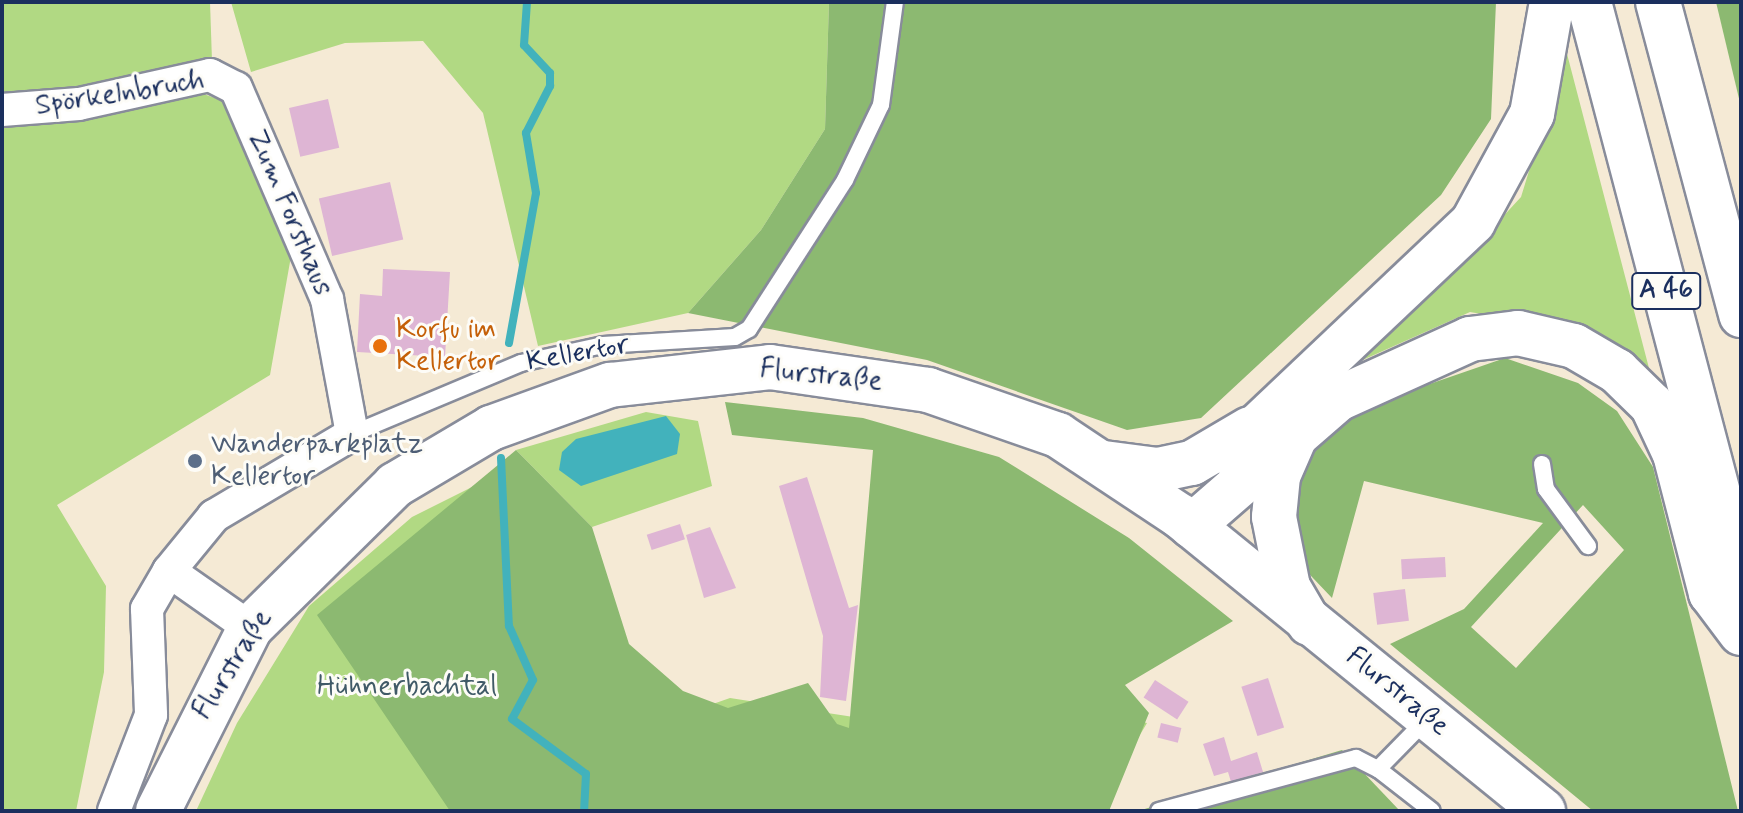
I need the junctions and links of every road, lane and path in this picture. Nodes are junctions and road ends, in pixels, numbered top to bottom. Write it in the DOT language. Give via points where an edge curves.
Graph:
graph roads {
  1 [pos="895,2"];
  2 [pos="1552,2"];
  3 [pos="1589,2"];
  4 [pos="1658,2"];
  5 [pos="236,88"];
  6 [pos="2,110"];
  7 [pos="1697,160"];
  8 [pos="1741,241"];
  9 [pos="1741,315"];
  10 [pos="1278,427"];
  11 [pos="352,434"];
  12 [pos="1104,463"];
  13 [pos="1542,464"];
  14 [pos="1186,521"];
  15 [pos="1588,546"];
  16 [pos="169,571"];
  17 [pos="1741,580"];
  18 [pos="1309,623"];
  19 [pos="250,628"];
  20 [pos="1741,633"];
  21 [pos="1429,717"];
  22 [pos="1378,769"];
  23 [pos="114,811"];
  24 [pos="158,811"];
  25 [pos="1159,811"];
  26 [pos="1432,811"];
  27 [pos="1543,811"];
  1 -- 11 [label="lane, Kellertor" via="881,105 845,180 749,329 713,338 603,345 521,363"];
  2 -- 10 [label="main road" via="1532,114 1473,222"];
  3 -- 17 [label="main road, A 46"];
  4 -- 7 [label="main road, A 46"];
  5 -- 6 [label="street, Spörkelnbruch" via="210,75 79,104"];
  5 -- 11 [label="street, Zum Forsthaus" via="327,299"];
  7 -- 8 [label="main road"];
  7 -- 9 [label="main road, A 46"];
  10 -- 12 [label="main road" via="1192,463 1158,470"];
  10 -- 14 [label="main road"];
  10 -- 18 [label="main road" via="1274,517 1288,587"];
  10 -- 20 [label="main road" via="1396,368 1470,339 1518,333 1574,346 1617,371 1652,405 1675,454 1711,593"];
  11 -- 16 [label="street, Kellertor" via="214,516"];
  12 -- 14 [label="main road, Flurstraße"];
  12 -- 19 [label="main road, Flurstraße" via="1058,435 928,390 791,368 652,376 519,416 443,451 384,495"];
  13 -- 15 [label="lane" via="1546,489"];
  14 -- 18 [label="main road, Flurstraße"];
  16 -- 19 [label="street"];
  16 -- 23 [label="street, Kellertor" via="147,609 151,715"];
  18 -- 21 [label="main road, Flurstraße"];
  19 -- 24 [label="main road, Flurstraße"];
  21 -- 22 [label="lane"];
  21 -- 27 [label="main road, Flurstraße"];
  22 -- 25 [label="lane" via="1356,758"];
  22 -- 26 [label="lane"];
}
